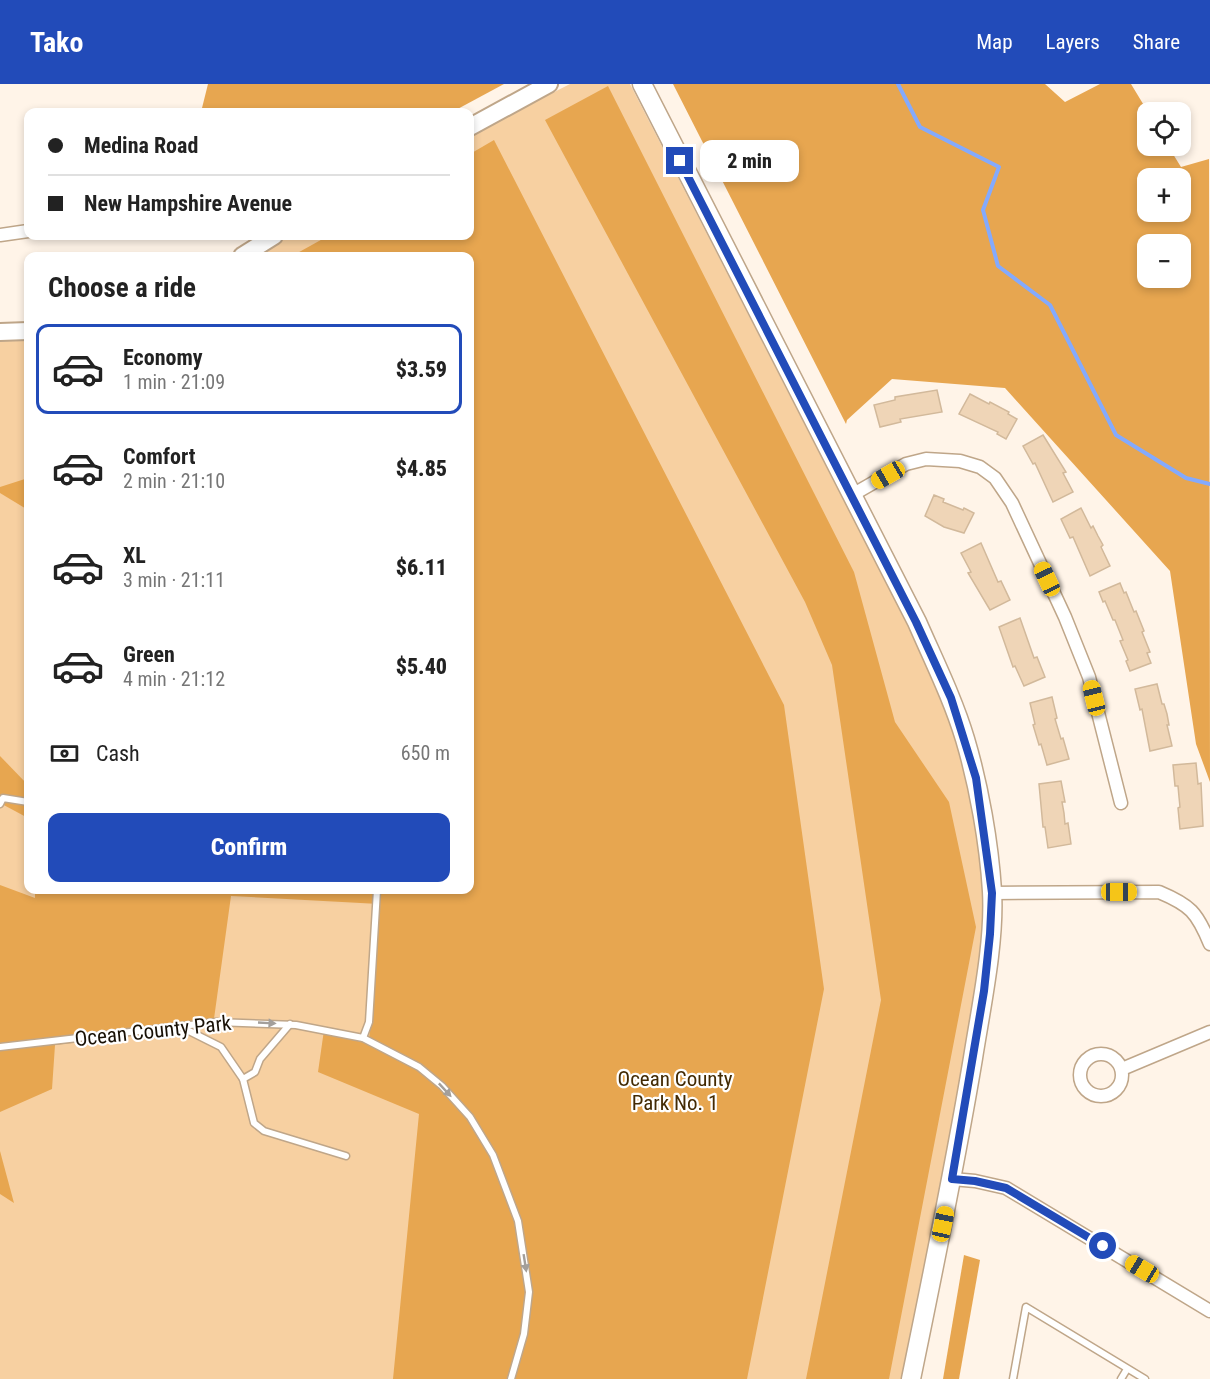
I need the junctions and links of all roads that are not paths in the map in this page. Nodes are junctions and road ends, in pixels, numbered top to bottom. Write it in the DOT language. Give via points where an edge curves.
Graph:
graph roads {
  1 [pos="549,84"];
  2 [pos="642,84"];
  3 [pos="474,125"];
  4 [pos="24,232"];
  5 [pos="0,235"];
  6 [pos="268,240"];
  7 [pos="248,252"];
  8 [pos="24,331"];
  9 [pos="0,332"];
  10 [pos="852,495"];
  11 [pos="24,801"];
  12 [pos="1121,803"];
  13 [pos="0,804"];
  14 [pos="992,893"];
  15 [pos="377,894"];
  16 [pos="1210,944"];
  17 [pos="290,1024"];
  18 [pos="180,1026"];
  19 [pos="1210,1032"];
  20 [pos="363,1038"];
  21 [pos="0,1047"];
  22 [pos="1122,1069"];
  23 [pos="243,1079"];
  24 [pos="346,1156"];
  25 [pos="952,1179"];
  26 [pos="1210,1311"];
  27 [pos="1127,1369"];
  28 [pos="511,1379"];
  29 [pos="911,1379"];
  30 [pos="1013,1379"];
  31 [pos="1121,1379"];
  32 [pos="1145,1379"];
  1 -- 3 [label="street"];
  2 -- 10 [label="main road"];
  4 -- 5 [label="street"];
  6 -- 7 [label="street"];
  8 -- 9 [label="street"];
  10 -- 12 [label="street" via="906,464 926,459 960,461 995,478 1012,503 1089,677"];
  10 -- 14 [label="main road" via="951,698 976,778"];
  11 -- 13 [label="lane" via="3,798"];
  14 -- 16 [label="street" via="1159,892 1194,912"];
  14 -- 25 [label="main road" via="984,991"];
  15 -- 20 [label="lane" via="369,1022"];
  18 -- 17 [label="lane, Ocean County Park, one-way" via="216,1022"];
  17 -- 20 [label="lane, Ocean County Park"];
  17 -- 23 [label="lane" via="260,1059 255,1072"];
  18 -- 21 [label="lane, Ocean County Park"];
  18 -- 23 [label="lane" via="221,1047"];
  19 -- 22 [label="street"];
  20 -- 28 [label="lane, Ocean County Park, one-way" via="419,1067 442,1086 470,1118 493,1155 518,1221 530,1292 524,1334"];
  23 -- 24 [label="lane" via="254,1123 264,1131"];
  25 -- 26 [label="street" via="1006,1188"];
  25 -- 29 [label="main road"];
  27 -- 30 [label="lane" via="1026,1307"];
  27 -- 31 [label="lane"];
  27 -- 32 [label="lane"];
}
